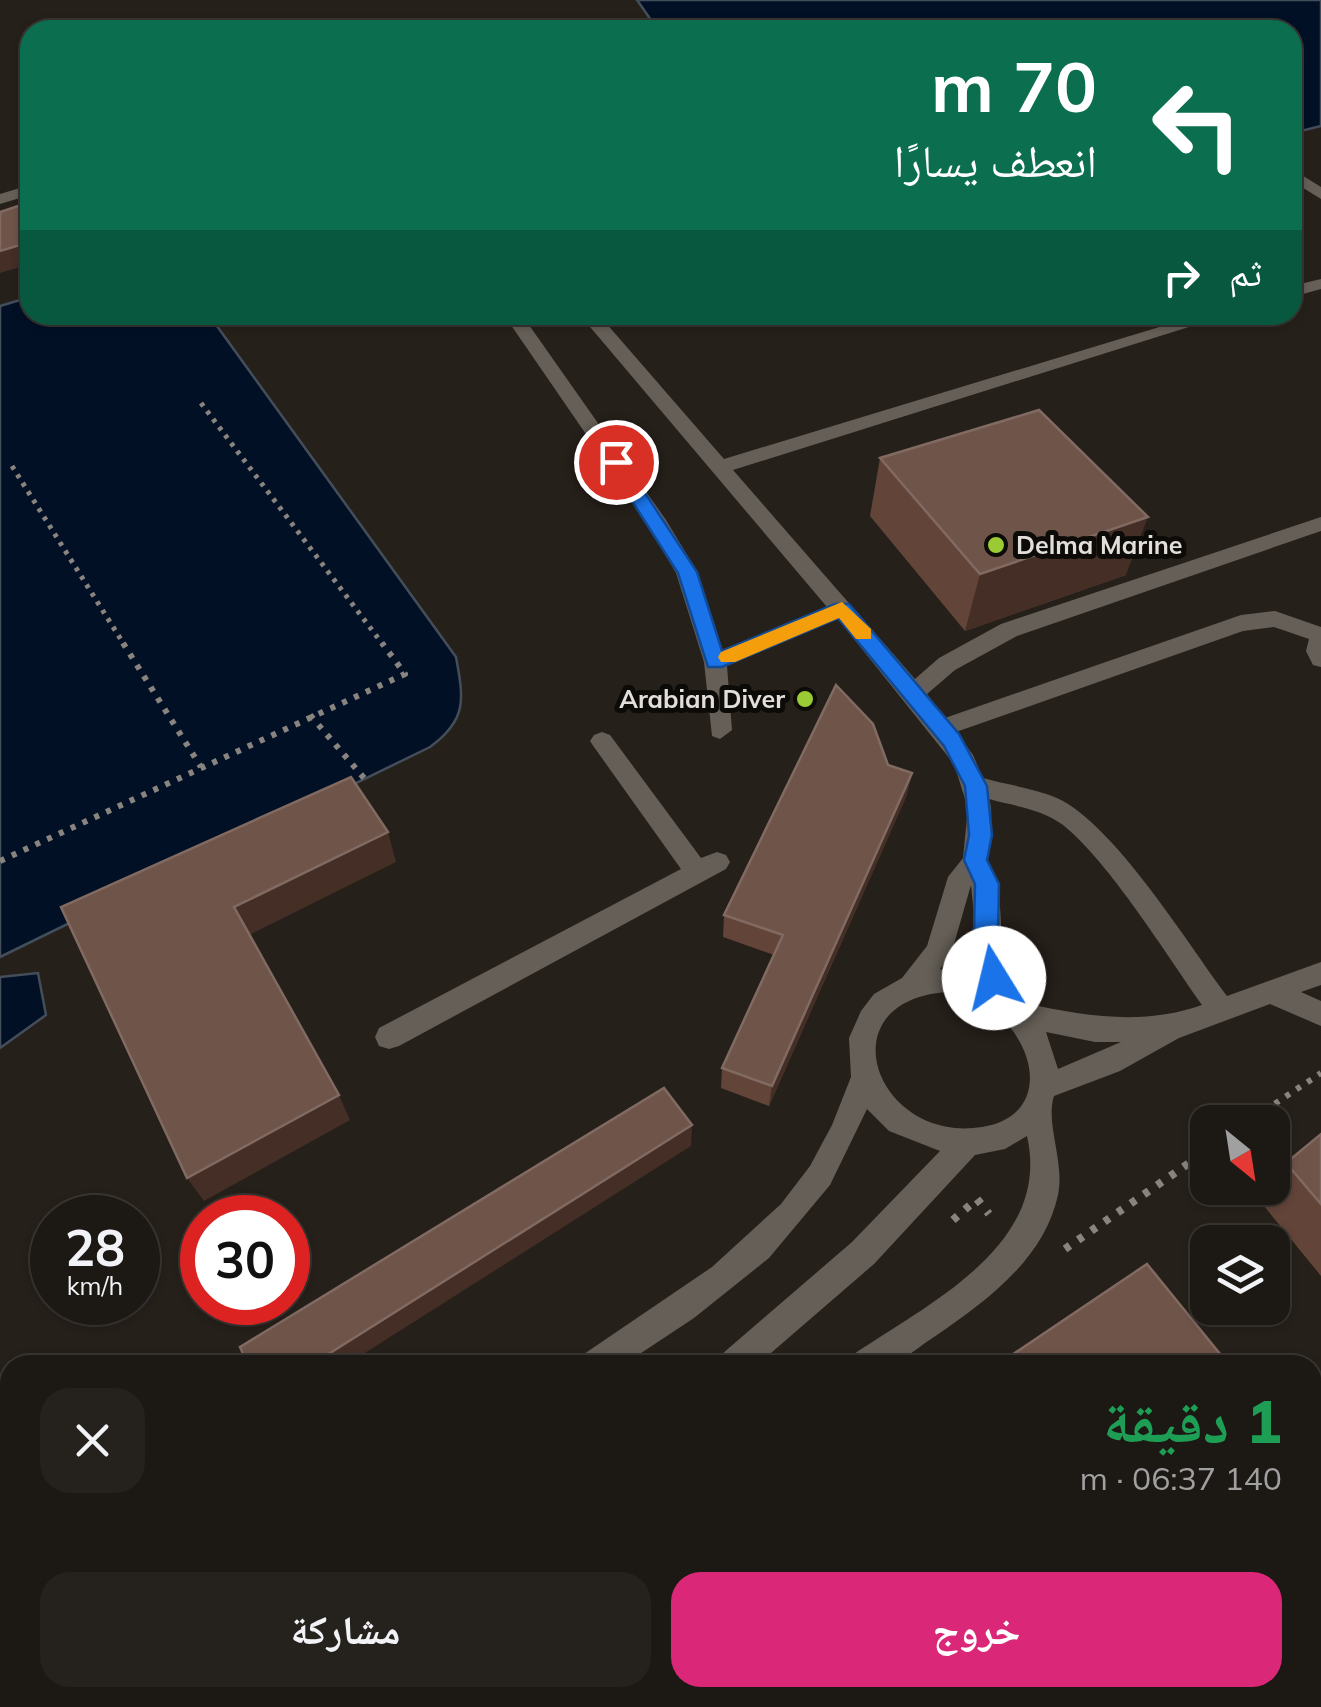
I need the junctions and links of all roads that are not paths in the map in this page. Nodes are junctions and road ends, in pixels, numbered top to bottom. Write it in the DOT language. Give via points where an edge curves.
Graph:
graph roads {
  1 [pos="520,325"];
  2 [pos="598,325"];
  3 [pos="1153,325"];
  4 [pos="1185,325"];
  5 [pos="1162,332"];
  6 [pos="720,467"];
  7 [pos="1321,524"];
  8 [pos="842,609"];
  9 [pos="1321,635"];
  10 [pos="1321,659"];
  11 [pos="715,662"];
  12 [pos="914,692"];
  13 [pos="942,728"];
  14 [pos="720,730"];
  15 [pos="602,741"];
  16 [pos="976,786"];
  17 [pos="976,860"];
  18 [pos="1321,972"];
  19 [pos="912,984"];
  20 [pos="1270,991"];
  21 [pos="1011,1007"];
  22 [pos="1222,1010"];
  23 [pos="1321,1014"];
  24 [pos="1169,1028"];
  25 [pos="389,1037"];
  26 [pos="864,1079"];
  27 [pos="1038,1097"];
  28 [pos="966,1144"];
  29 [pos="610,1355"];
  30 [pos="744,1355"];
  31 [pos="879,1355"];
  1 -- 11 [label="street" via="673,546 699,601"];
  2 -- 6 [label="street"];
  3 -- 5 [label="street"];
  4 -- 5 [label="street"];
  5 -- 6 [label="street"];
  6 -- 8 [label="street"];
  7 -- 12 [label="street" via="1009,630 947,664"];
  8 -- 11 [label="street"];
  8 -- 12 [label="street"];
  9 -- 10 [label="street"];
  9 -- 13 [label="street" via="1274,619 1242,623"];
  11 -- 14 [label="street"];
  12 -- 13 [label="street"];
  13 -- 16 [label="street"];
  15 -- 25 [label="street" via="707,867"];
  16 -- 17 [label="street"];
  16 -- 22 [label="street" via="1048,805 1091,836"];
  17 -- 19 [label="street" via="961,877 940,951"];
  17 -- 21 [label="street" via="987,884 988,956"];
  18 -- 20 [label="street"];
  19 -- 21 [label="street" via="949,980"];
  19 -- 26 [label="street" via="893,993 867,1021 860,1039"];
  20 -- 22 [label="street"];
  20 -- 23 [label="street"];
  21 -- 24 [label="street" via="1095,1030"];
  21 -- 27 [label="street" via="1040,1049"];
  22 -- 24 [label="street"];
  24 -- 27 [label="street"];
  26 -- 28 [label="street" via="876,1100 915,1133"];
  26 -- 29 [label="street" via="831,1163 781,1228 730,1274"];
  27 -- 28 [label="street" via="1007,1133"];
  27 -- 31 [label="street" via="1048,1159 1041,1213 994,1272"];
  28 -- 30 [label="street" via="863,1253"];
}
